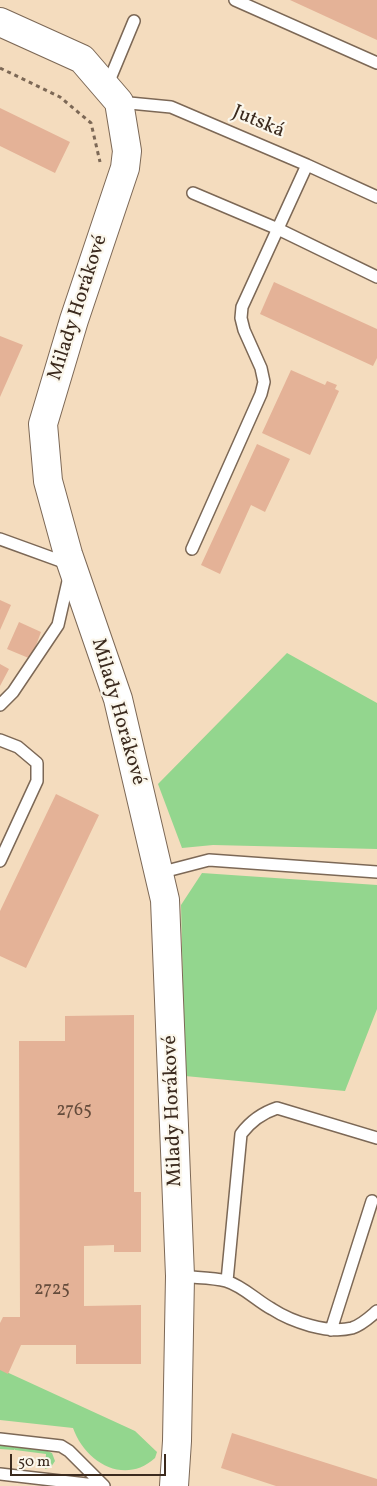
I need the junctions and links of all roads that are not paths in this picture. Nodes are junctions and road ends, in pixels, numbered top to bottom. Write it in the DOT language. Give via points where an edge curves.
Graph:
graph roads {
  1 [pos="235,0"];
  2 [pos="134,21"];
  3 [pos="0,22"];
  4 [pos="377,63"];
  5 [pos="113,94"];
  6 [pos="307,164"];
  7 [pos="193,193"];
  8 [pos="377,197"];
  9 [pos="278,229"];
  10 [pos="377,277"];
  11 [pos="0,539"];
  12 [pos="192,549"];
  13 [pos="72,565"];
  14 [pos="0,705"];
  15 [pos="0,740"];
  16 [pos="0,861"];
  17 [pos="377,872"];
  18 [pos="159,873"];
  19 [pos="377,1138"];
  20 [pos="372,1201"];
  21 [pos="180,1276"];
  22 [pos="227,1281"];
  23 [pos="377,1311"];
  24 [pos="331,1330"];
  25 [pos="0,1439"];
  26 [pos="0,1474"];
  27 [pos="105,1486"];
  28 [pos="174,1486"];
  1 -- 4 [label="lane"];
  2 -- 5 [label="lane"];
  3 -- 5 [label="street" via="82,59"];
  5 -- 6 [label="lane, Jutská" via="172,107"];
  5 -- 13 [label="street, Milady Horákové" via="127,152 125,168 43,424 48,481"];
  6 -- 8 [label="lane, Jutská"];
  6 -- 9 [label="lane"];
  7 -- 9 [label="lane"];
  9 -- 10 [label="lane"];
  9 -- 12 [label="lane" via="242,307 244,330 261,368 264,382 261,394"];
  11 -- 13 [label="lane"];
  13 -- 14 [label="lane" via="58,625 13,692"];
  13 -- 18 [label="street, Milady Horákové" via="118,699"];
  15 -- 16 [label="lane" via="18,747 37,763 38,781"];
  17 -- 18 [label="lane" via="209,860"];
  18 -- 21 [label="street, Milady Horákové" via="165,900"];
  19 -- 22 [label="lane" via="277,1108 247,1126 241,1134"];
  20 -- 24 [label="lane"];
  21 -- 22 [label="lane"];
  21 -- 28 [label="street, Milady Horákové"];
  22 -- 24 [label="lane" via="291,1320"];
  23 -- 24 [label="lane" via="353,1328"];
  25 -- 27 [label="lane" via="62,1446"];
  26 -- 27 [label="lane"];
}
